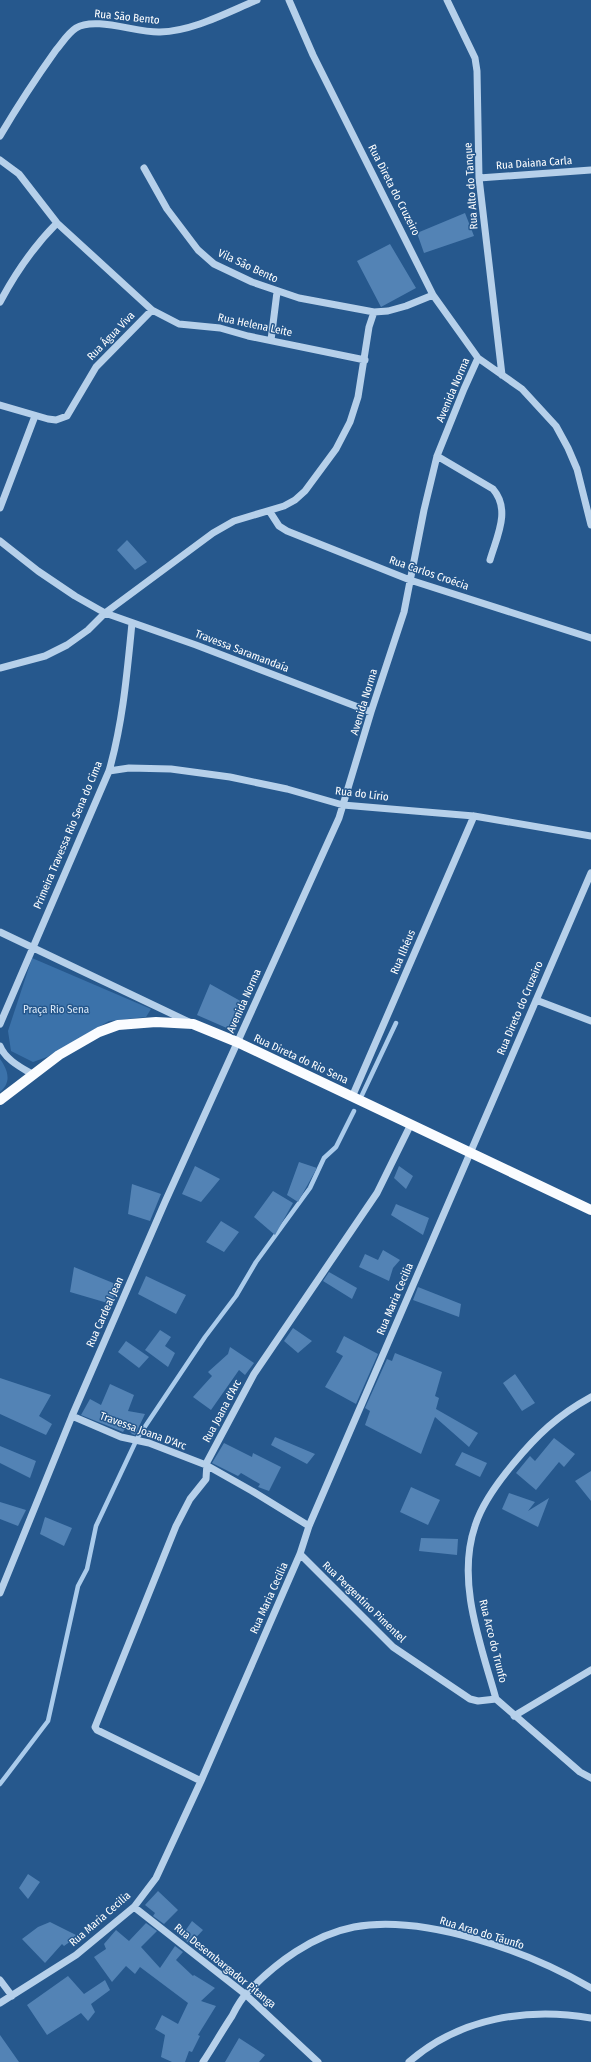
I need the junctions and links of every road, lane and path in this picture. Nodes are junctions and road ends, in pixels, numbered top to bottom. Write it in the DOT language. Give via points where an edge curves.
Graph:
graph roads {
  1 [pos="257,0"];
  2 [pos="289,0"];
  3 [pos="448,0"];
  4 [pos="0,136"];
  5 [pos="0,160"];
  6 [pos="144,168"];
  7 [pos="591,170"];
  8 [pos="479,178"];
  9 [pos="57,223"];
  10 [pos="277,292"];
  11 [pos="433,295"];
  12 [pos="0,302"];
  13 [pos="152,310"];
  14 [pos="374,312"];
  15 [pos="271,340"];
  16 [pos="478,358"];
  17 [pos="365,360"];
  18 [pos="502,375"];
  19 [pos="0,405"];
  20 [pos="35,416"];
  21 [pos="437,456"];
  22 [pos="0,508"];
  23 [pos="270,512"];
  24 [pos="591,525"];
  25 [pos="0,541"];
  26 [pos="490,560"];
  27 [pos="410,580"];
  28 [pos="105,613"];
  29 [pos="132,623"];
  30 [pos="591,638"];
  31 [pos="0,668"];
  32 [pos="371,712"];
  33 [pos="109,771"];
  34 [pos="343,805"];
  35 [pos="474,816"];
  36 [pos="591,836"];
  37 [pos="591,873"];
  38 [pos="0,932"];
  39 [pos="32,947"];
  40 [pos="536,1000"];
  41 [pos="591,1021"];
  42 [pos="0,1024"];
  43 [pos="193,1024"];
  44 [pos="237,1042"];
  45 [pos="0,1046"];
  46 [pos="32,1074"];
  47 [pos="352,1097"];
  48 [pos="0,1100"];
  49 [pos="411,1124"];
  50 [pos="470,1151"];
  51 [pos="591,1210"];
  52 [pos="591,1397"];
  53 [pos="72,1416"];
  54 [pos="206,1465"];
  55 [pos="310,1526"];
  56 [pos="300,1554"];
  57 [pos="0,1593"];
  58 [pos="591,1670"];
  59 [pos="496,1699"];
  60 [pos="514,1716"];
  61 [pos="591,1778"];
  62 [pos="201,1781"];
  63 [pos="134,1907"];
  64 [pos="0,1980"];
  65 [pos="591,1988"];
  66 [pos="245,1994"];
  67 [pos="12,1996"];
  68 [pos="0,2003"];
  69 [pos="591,2018"];
  70 [pos="203,2062"];
  71 [pos="318,2062"];
  72 [pos="409,2062"];
  1 -- 4 [label="street, Rua São Bento" via="179,30 150,32 99,24 77,27 69,33 50,59"];
  2 -- 11 [label="street, Rua Direta do Cruzeiro" via="313,55 407,238"];
  3 -- 8 [label="street, Rua Alto do Tanque" via="475,58"];
  5 -- 9 [label="street, Rua Helena Leite" via="19,174"];
  6 -- 10 [label="street, Vila Sâo Bento" via="167,209 198,250 214,264"];
  7 -- 8 [label="street, Rua Daiana Carla"];
  8 -- 18 [label="street, Rua Alto do Tanque"];
  9 -- 12 [label="street" via="29,253"];
  9 -- 13 [label="street, Rua Helena Leite"];
  10 -- 14 [label="street, Vila Sâo Bento"];
  10 -- 15 [label="street"];
  11 -- 14 [label="street, Vila Sâo Bento" via="406,306"];
  11 -- 16 [label="street, Rua Direta do Cruzeiro"];
  13 -- 15 [label="street, Rua Helena Leite" via="179,324 220,328"];
  13 -- 20 [label="street, Rua Água Viva" via="96,368 67,416 56,420"];
  14 -- 17 [label="street" via="369,327"];
  15 -- 17 [label="street, Rua Helena Leite"];
  16 -- 18 [label="street, Rua Direta do Cruzeiro"];
  16 -- 21 [label="street, Avenida Norma"];
  17 -- 23 [label="street" via="350,422 336,448 305,491 295,500"];
  18 -- 24 [label="street" via="522,389 556,426 577,469"];
  19 -- 20 [label="street"];
  20 -- 22 [label="street"];
  21 -- 26 [label="street" via="493,489 500,497 502,519"];
  21 -- 27 [label="street, Avenida Norma"];
  23 -- 27 [label="street, Rua Carlos Croécia" via="279,526 287,531"];
  23 -- 28 [label="street" via="234,521 213,533"];
  25 -- 28 [label="street, Travessa Saramandaía" via="38,571"];
  27 -- 30 [label="street, Rua Carlos Croécia"];
  27 -- 32 [label="street, Avenida Norma" via="404,612"];
  28 -- 29 [label="street, Travessa Saramandaía"];
  28 -- 31 [label="street" via="88,630 67,645 45,656"];
  29 -- 32 [label="street, Travessa Saramandaía"];
  29 -- 33 [label="street, Primeira Travessa Rio Sena do Cima" via="122,720"];
  32 -- 34 [label="street, Avenida Norma"];
  33 -- 34 [label="street, Rua do Lírio" via="163,768 230,777 287,789"];
  33 -- 39 [label="street, Primeira Travessa Rio Sena do Cima"];
  34 -- 35 [label="street, Rua do Lírio"];
  34 -- 44 [label="street, Avenida Norma"];
  35 -- 36 [label="street, Rua do Lírio"];
  35 -- 47 [label="street, Rua Ilhéus"];
  37 -- 40 [label="street, Rua Direto do Cruzeiro"];
  38 -- 39 [label="street, Rua Direta do Rio Sena"];
  39 -- 42 [label="street, Primeira Travessa Rio Sena do Cima"];
  39 -- 43 [label="street, Rua Direta do Rio Sena"];
  40 -- 41 [label="street"];
  40 -- 50 [label="street, Rua Direto do Cruzeiro"];
  43 -- 44 [label="main road, Rua Direta do Rio Sena"];
  43 -- 46 [label="main road" via="156,1022 118,1025 58,1055"];
  44 -- 47 [label="main road, Rua Direta do Rio Sena"];
  44 -- 53 [label="street, Rua Cardeal Jean"];
  45 -- 46 [label="street" via="10,1059"];
  46 -- 48 [label="main road"];
  47 -- 49 [label="main road, Rua Direta do Rio Sena"];
  49 -- 50 [label="main road, Rua Direta do Rio Sena"];
  49 -- 54 [label="street, Rua Joana d'Arc" via="378,1193 254,1374"];
  50 -- 51 [label="main road, Rua Direta do Rio Sena"];
  50 -- 55 [label="street, Rua Maria Cecilia"];
  52 -- 59 [label="street, Rua Arco do Trunfo" via="554,1420 529,1445 497,1484 475,1526 469,1567 470,1592"];
  53 -- 54 [label="street, Travessa Joana D'Arc" via="121,1437 149,1443"];
  53 -- 57 [label="street, Rua Cardeal Jean"];
  54 -- 55 [label="street, Travessa Joana D'Arc"];
  54 -- 62 [label="street, Rua Joana d'Arc" via="206,1478 190,1499 176,1526 95,1729"];
  55 -- 56 [label="street, Rua Maria Cecilia"];
  56 -- 59 [label="street, Rua Pergentino Pimentel" via="393,1647 470,1699"];
  56 -- 62 [label="street, Rua Maria Cecilia"];
  58 -- 60 [label="street"];
  59 -- 60 [label="street"];
  60 -- 61 [label="street" via="580,1772"];
  62 -- 63 [label="street, Rua Maria Cecilia" via="156,1878"];
  63 -- 66 [label="street, Rua Desembargador Pitanga"];
  63 -- 67 [label="street, Rua Maria Cecilia" via="76,1955"];
  64 -- 67 [label="street"];
  65 -- 66 [label="street, Rua Arao do Táunfo" via="558,1970 479,1941 429,1928 379,1925 354,1927 309,1944 267,1973"];
  66 -- 70 [label="street, Rua Arao do Táunfo"];
  66 -- 71 [label="street, Rua Desembargador Pitanga"];
  67 -- 68 [label="street, Rua Maria Cecilia"];
  69 -- 72 [label="street" via="539,2013 512,2015 478,2023 446,2037"];
}
